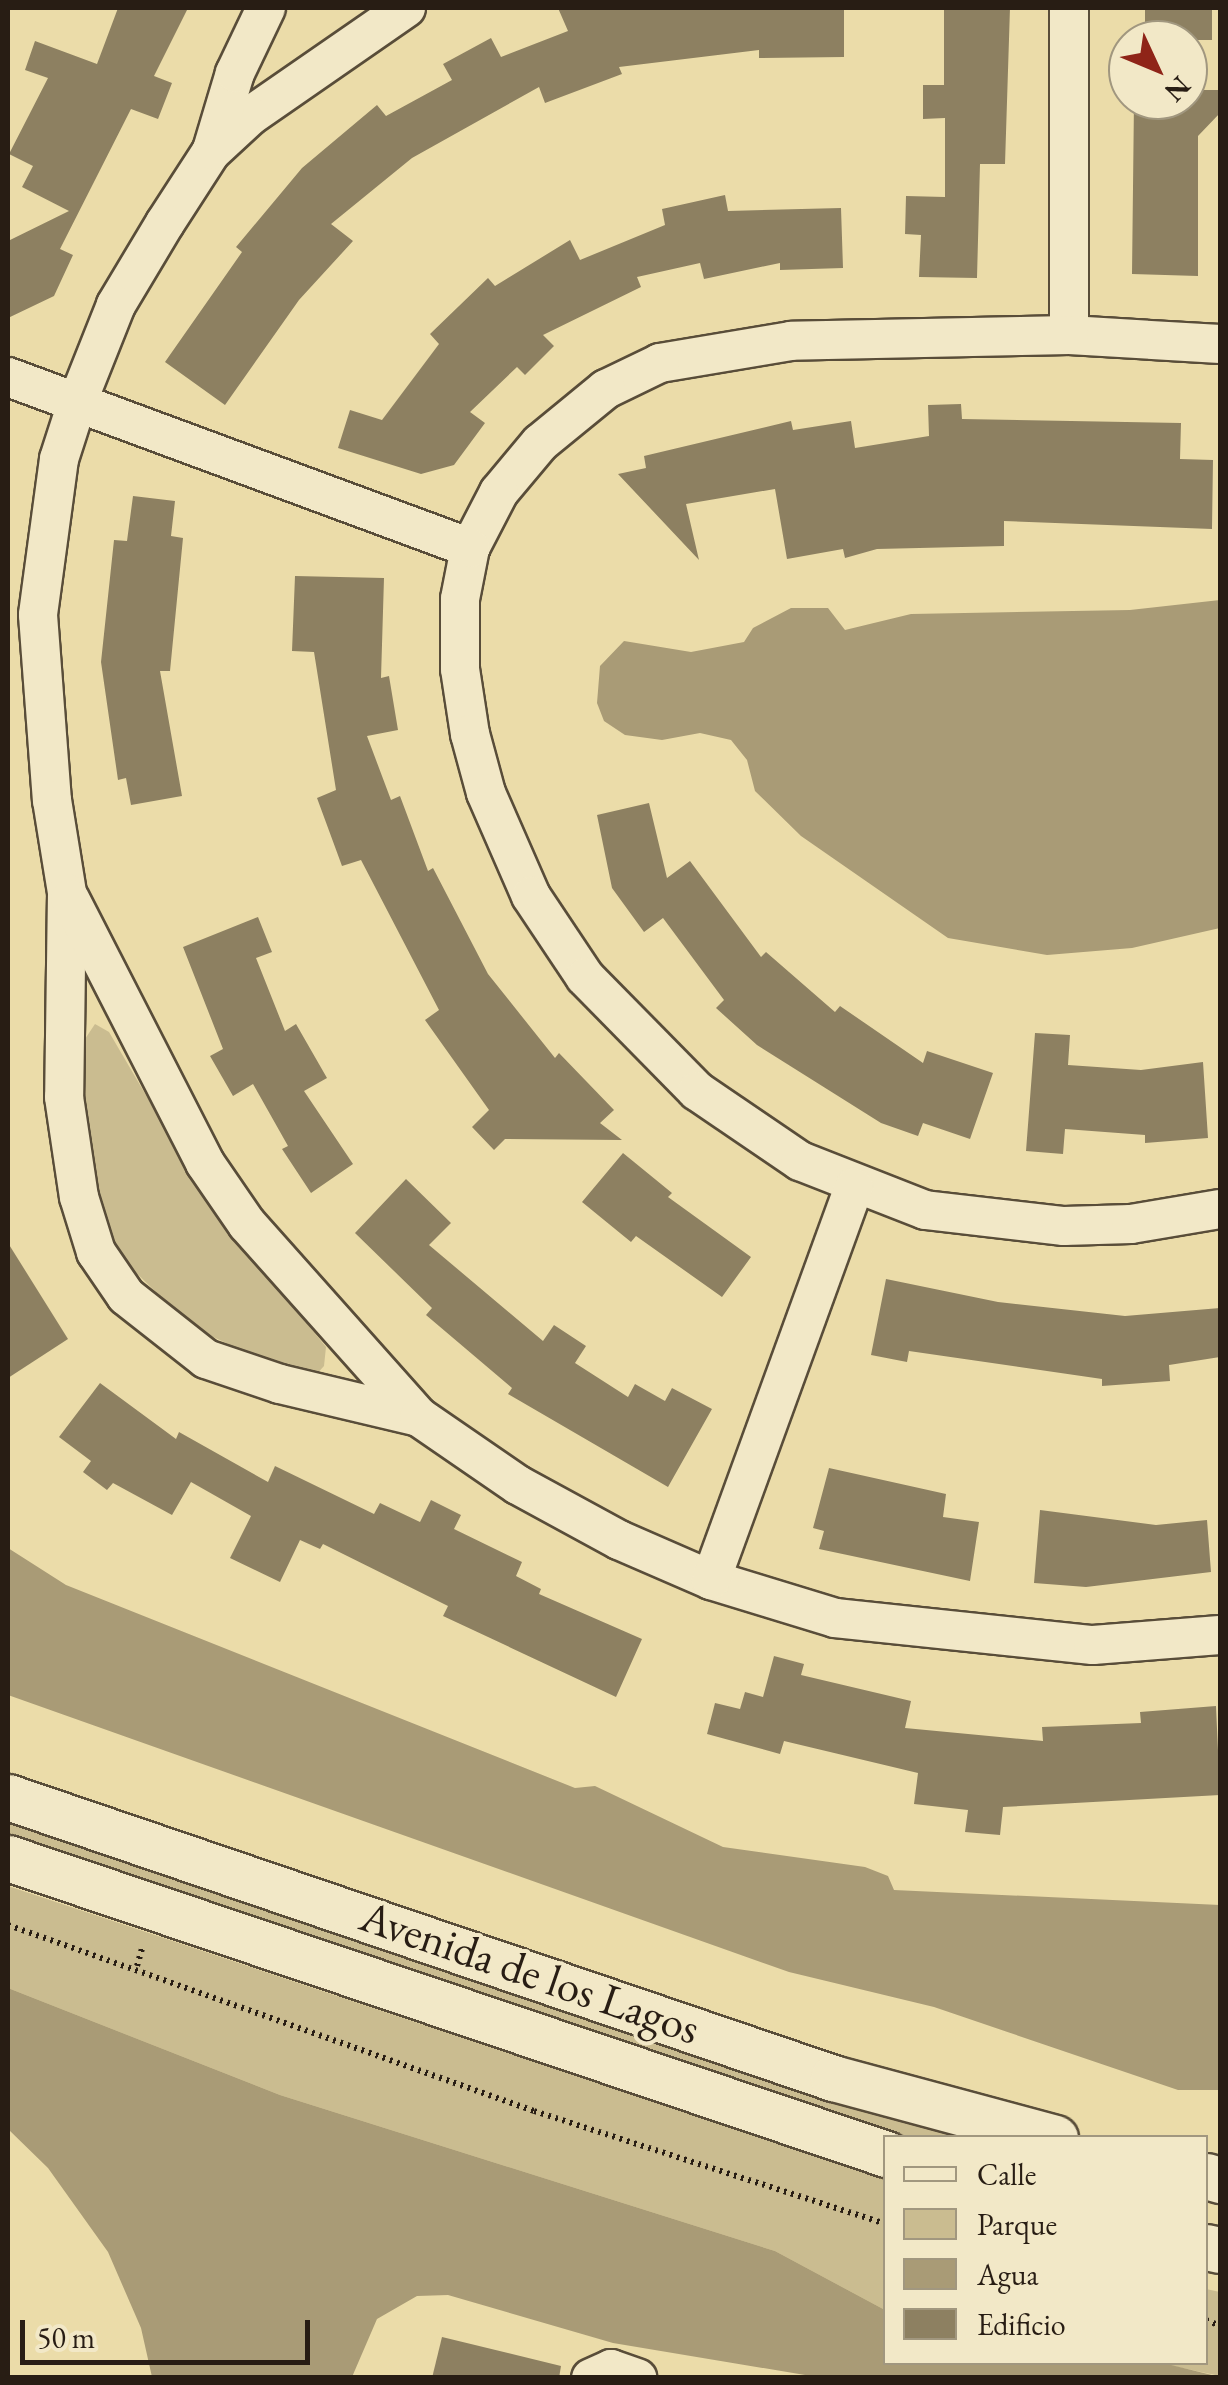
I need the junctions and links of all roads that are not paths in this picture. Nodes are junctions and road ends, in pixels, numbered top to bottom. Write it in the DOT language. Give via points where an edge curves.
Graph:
graph roads {
  1 [pos="266,8"];
  2 [pos="406,8"];
  3 [pos="1069,8"];
  4 [pos="211,152"];
  5 [pos="1069,334"];
  6 [pos="1220,344"];
  7 [pos="8,378"];
  8 [pos="77,403"];
  9 [pos="470,548"];
  10 [pos="67,893"];
  11 [pos="854,1187"];
  12 [pos="1220,1208"];
  13 [pos="419,1417"];
  14 [pos="710,1580"];
  15 [pos="1220,1635"];
  16 [pos="8,1797"];
  17 [pos="8,1858"];
  18 [pos="1044,2135"];
  19 [pos="883,2153"];
  20 [pos="591,2378"];
  21 [pos="637,2378"];
  1 -- 4 [label="street" via="234,73"];
  2 -- 4 [label="street" via="311,70"];
  3 -- 5 [label="street"];
  4 -- 8 [label="street" via="116,305"];
  5 -- 6 [label="street"];
  5 -- 9 [label="street" via="791,341 660,363 606,389 540,443 499,492"];
  7 -- 8 [label="street"];
  8 -- 9 [label="street"];
  8 -- 10 [label="street" via="60,459 38,615 52,800"];
  9 -- 11 [label="street" via="460,634 470,734 486,793 530,896 586,978 697,1091 784,1151"];
  10 -- 13 [label="street" via="204,1163 308,1300"];
  10 -- 13 [label="street" via="60,1017 71,1147 96,1252 126,1296 206,1358 280,1384"];
  11 -- 12 [label="street" via="926,1210 1031,1224 1131,1224"];
  11 -- 14 [label="street"];
  13 -- 14 [label="street" via="518,1485"];
  14 -- 15 [label="street" via="835,1618 1000,1640 1092,1645"];
  16 -- 18 [label="street, Avenida de los Lagos" via="833,2078"];
  17 -- 19 [label="street, Avenida de los Lagos"];
  20 -- 21 [label="street" via="610,2369"];
}
